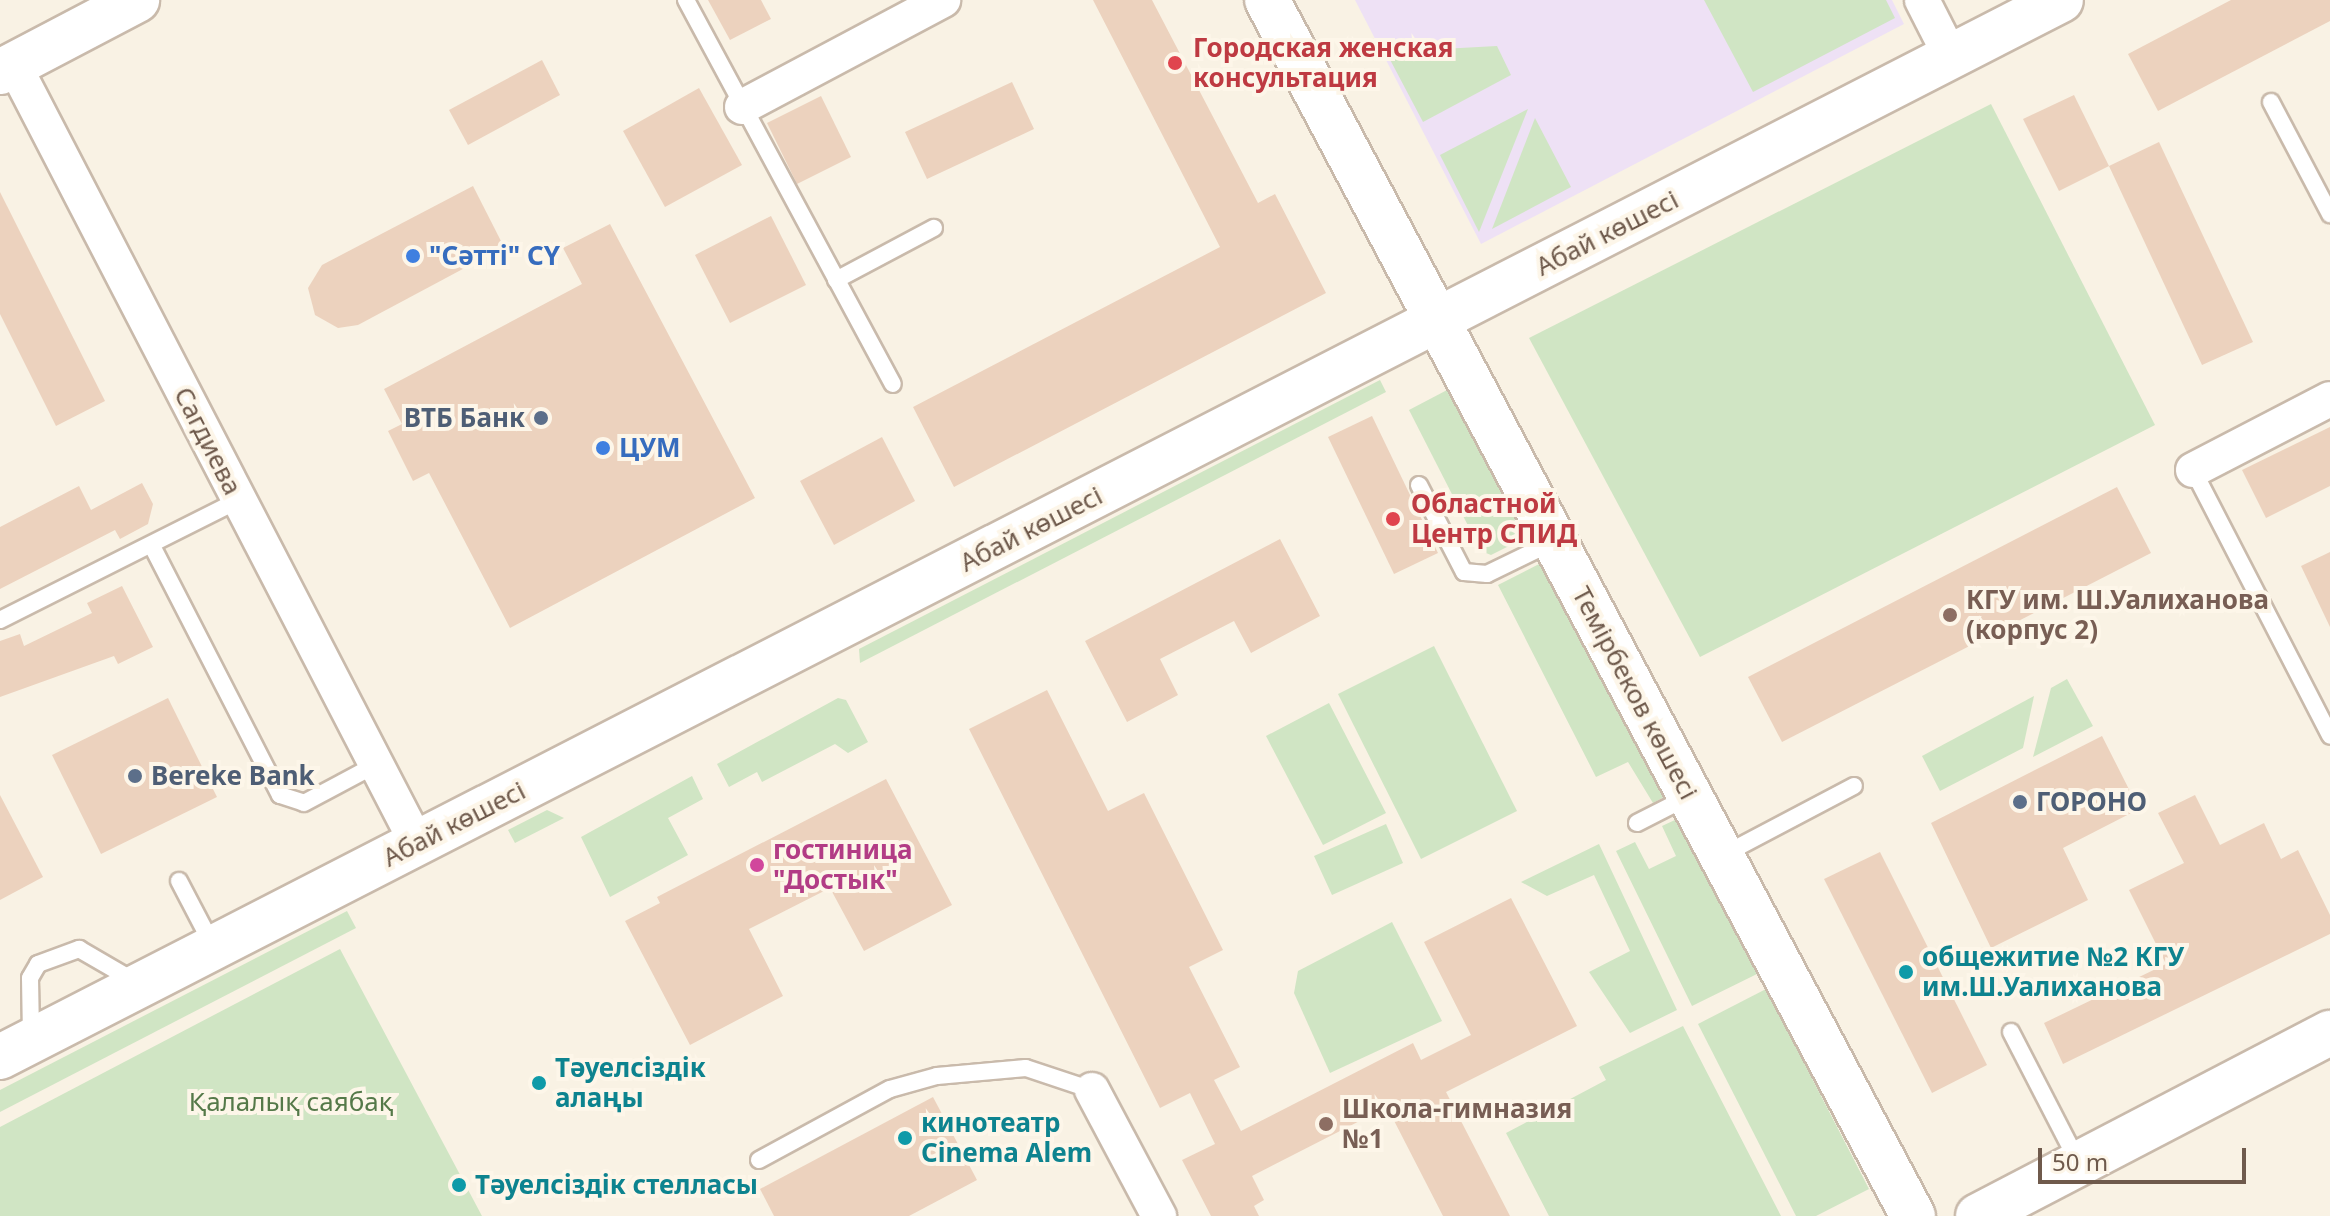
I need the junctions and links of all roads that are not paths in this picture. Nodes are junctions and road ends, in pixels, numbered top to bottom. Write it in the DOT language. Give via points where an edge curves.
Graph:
graph roads {
  1 [pos="137,0"];
  2 [pos="686,0"];
  3 [pos="943,0"];
  4 [pos="1267,0"];
  5 [pos="1922,0"];
  6 [pos="2061,0"];
  7 [pos="1951,57"];
  8 [pos="5,58"];
  9 [pos="2271,102"];
  10 [pos="742,107"];
  11 [pos="2330,214"];
  12 [pos="934,228"];
  13 [pos="836,280"];
  14 [pos="1437,320"];
  15 [pos="893,384"];
  16 [pos="2330,399"];
  17 [pos="2193,470"];
  18 [pos="1419,485"];
  19 [pos="239,500"];
  20 [pos="1555,542"];
  21 [pos="152,546"];
  22 [pos="0,620"];
  23 [pos="2330,736"];
  24 [pos="377,764"];
  25 [pos="1854,786"];
  26 [pos="1690,796"];
  27 [pos="1637,823"];
  28 [pos="417,843"];
  29 [pos="1722,856"];
  30 [pos="179,881"];
  31 [pos="214,947"];
  32 [pos="141,985"];
  33 [pos="2011,1032"];
  34 [pos="2330,1033"];
  35 [pos="16,1049"];
  36 [pos="1092,1090"];
  37 [pos="759,1160"];
  38 [pos="2078,1163"];
  39 [pos="1159,1216"];
  40 [pos="1913,1216"];
  41 [pos="1978,1216"];
  1 -- 8 [label="street"];
  2 -- 10 [label="lane"];
  3 -- 10 [label="street"];
  4 -- 14 [label="street, Темірбеков көшесі"];
  5 -- 7 [label="street"];
  6 -- 7 [label="street, Абай көшесі"];
  7 -- 14 [label="street, Абай көшесі"];
  8 -- 19 [label="street, Сагдиева"];
  9 -- 11 [label="lane"];
  10 -- 13 [label="lane"];
  12 -- 13 [label="lane"];
  13 -- 15 [label="lane"];
  14 -- 20 [label="street, Темірбеков көшесі"];
  14 -- 28 [label="street, Абай көшесі"];
  16 -- 17 [label="street"];
  17 -- 23 [label="lane"];
  18 -- 20 [label="lane" via="1464,572 1487,574"];
  19 -- 21 [label="lane"];
  19 -- 24 [label="street, Сагдиева"];
  20 -- 26 [label="street, Темірбеков көшесі"];
  21 -- 22 [label="lane"];
  21 -- 24 [label="lane" via="280,795 304,803"];
  24 -- 28 [label="street, Сагдиева"];
  25 -- 29 [label="lane"];
  26 -- 27 [label="lane"];
  26 -- 29 [label="street, Темірбеков көшесі"];
  28 -- 31 [label="street, Абай көшесі"];
  29 -- 40 [label="street, Темірбеков көшесі"];
  30 -- 31 [label="lane"];
  31 -- 32 [label="street, Абай көшесі"];
  32 -- 35 [label="street, Абай көшесі"];
  32 -- 35 [label="lane" via="79,949 38,964 30,978"];
  33 -- 38 [label="lane"];
  34 -- 38 [label="street"];
  36 -- 37 [label="lane" via="1026,1068 937,1076 890,1089"];
  36 -- 39 [label="street"];
  38 -- 41 [label="street"];
}
